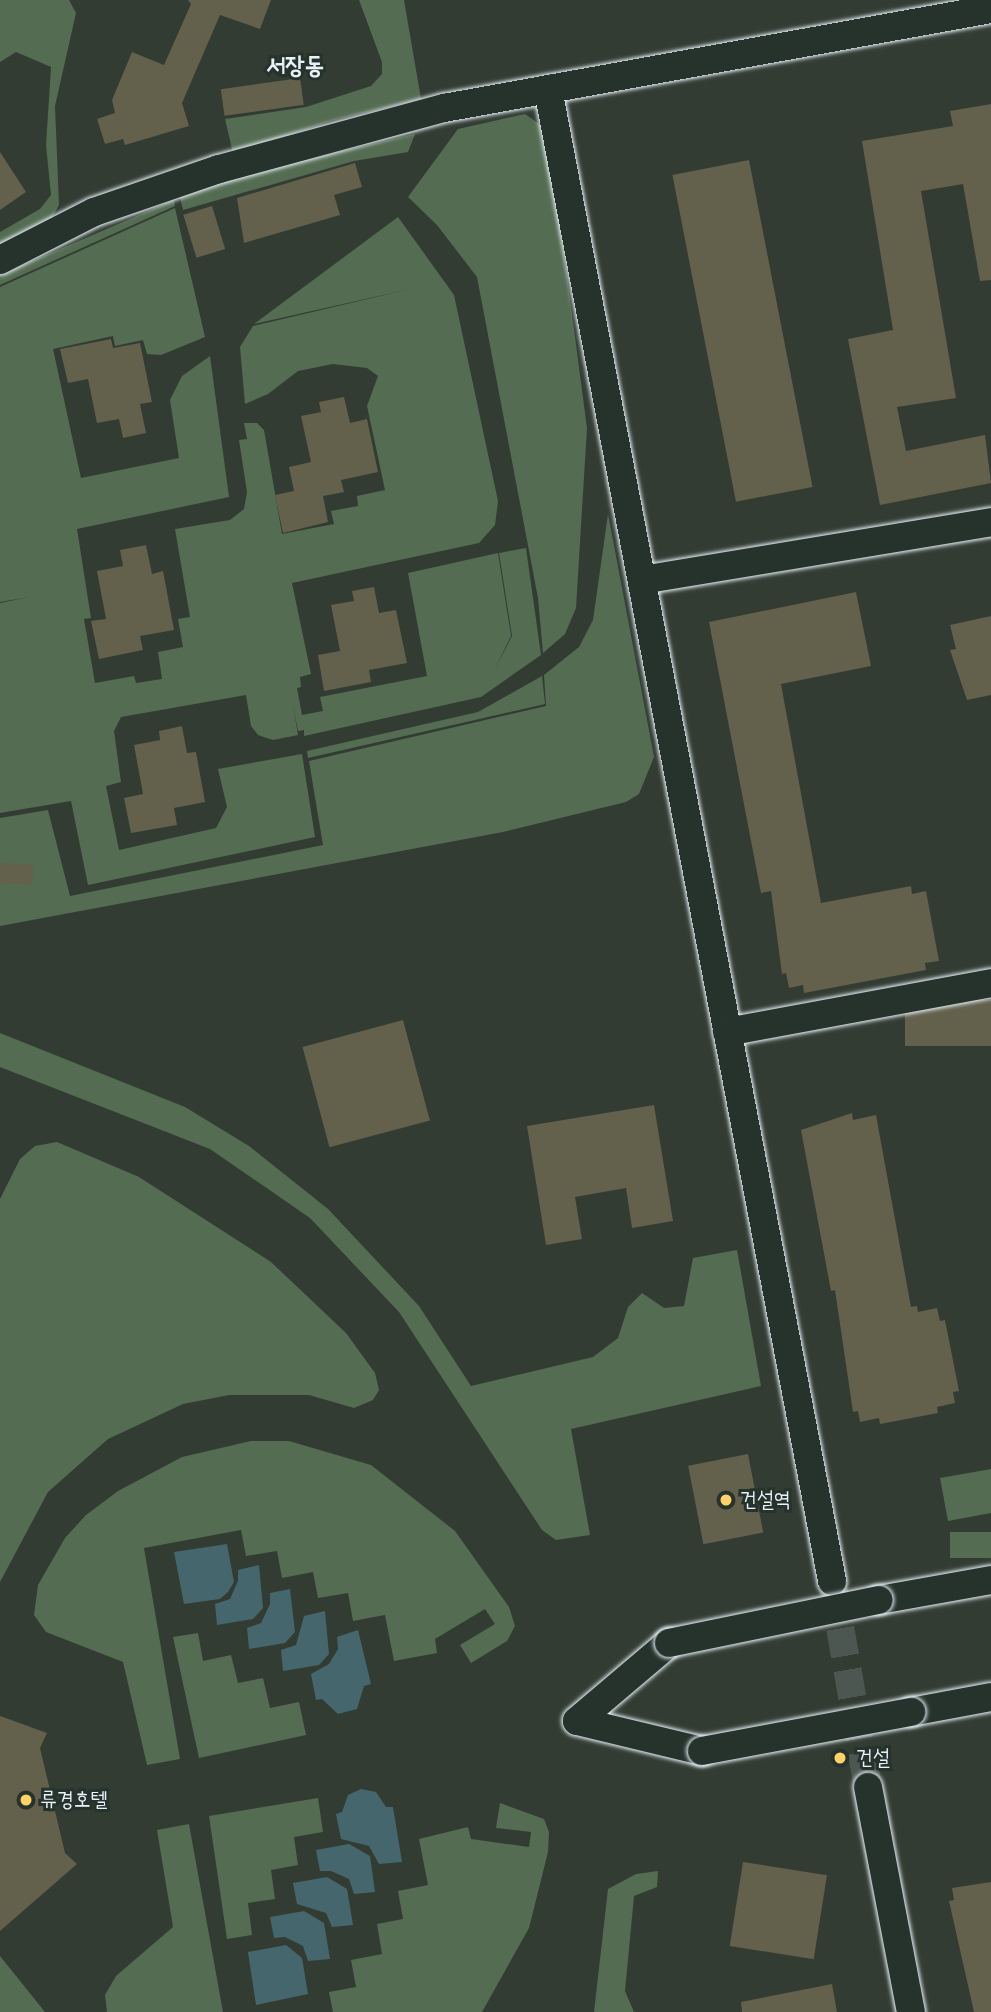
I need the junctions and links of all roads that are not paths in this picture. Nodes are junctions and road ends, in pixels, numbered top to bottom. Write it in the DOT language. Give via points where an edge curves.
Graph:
graph roads {
  1 [pos="940,9"];
  2 [pos="991,9"];
  3 [pos="548,89"];
  4 [pos="0,260"];
  5 [pos="991,522"];
  6 [pos="642,580"];
  7 [pos="991,983"];
  8 [pos="727,1032"];
  9 [pos="991,1580"];
  10 [pos="832,1581"];
  11 [pos="991,1698"];
  12 [pos="868,1787"];
  13 [pos="911,2012"];
  1 -- 2 [label="street"];
  1 -- 3 [label="street"];
  3 -- 4 [label="street" via="444,108 219,169 94,212"];
  3 -- 6 [label="street"];
  5 -- 6 [label="street"];
  6 -- 8 [label="street"];
  7 -- 8 [label="street"];
  8 -- 10 [label="street"];
  9 -- 11 [label="street, bridge" via="669,1643 577,1721 702,1751"];
  12 -- 13 [label="street"];
}
